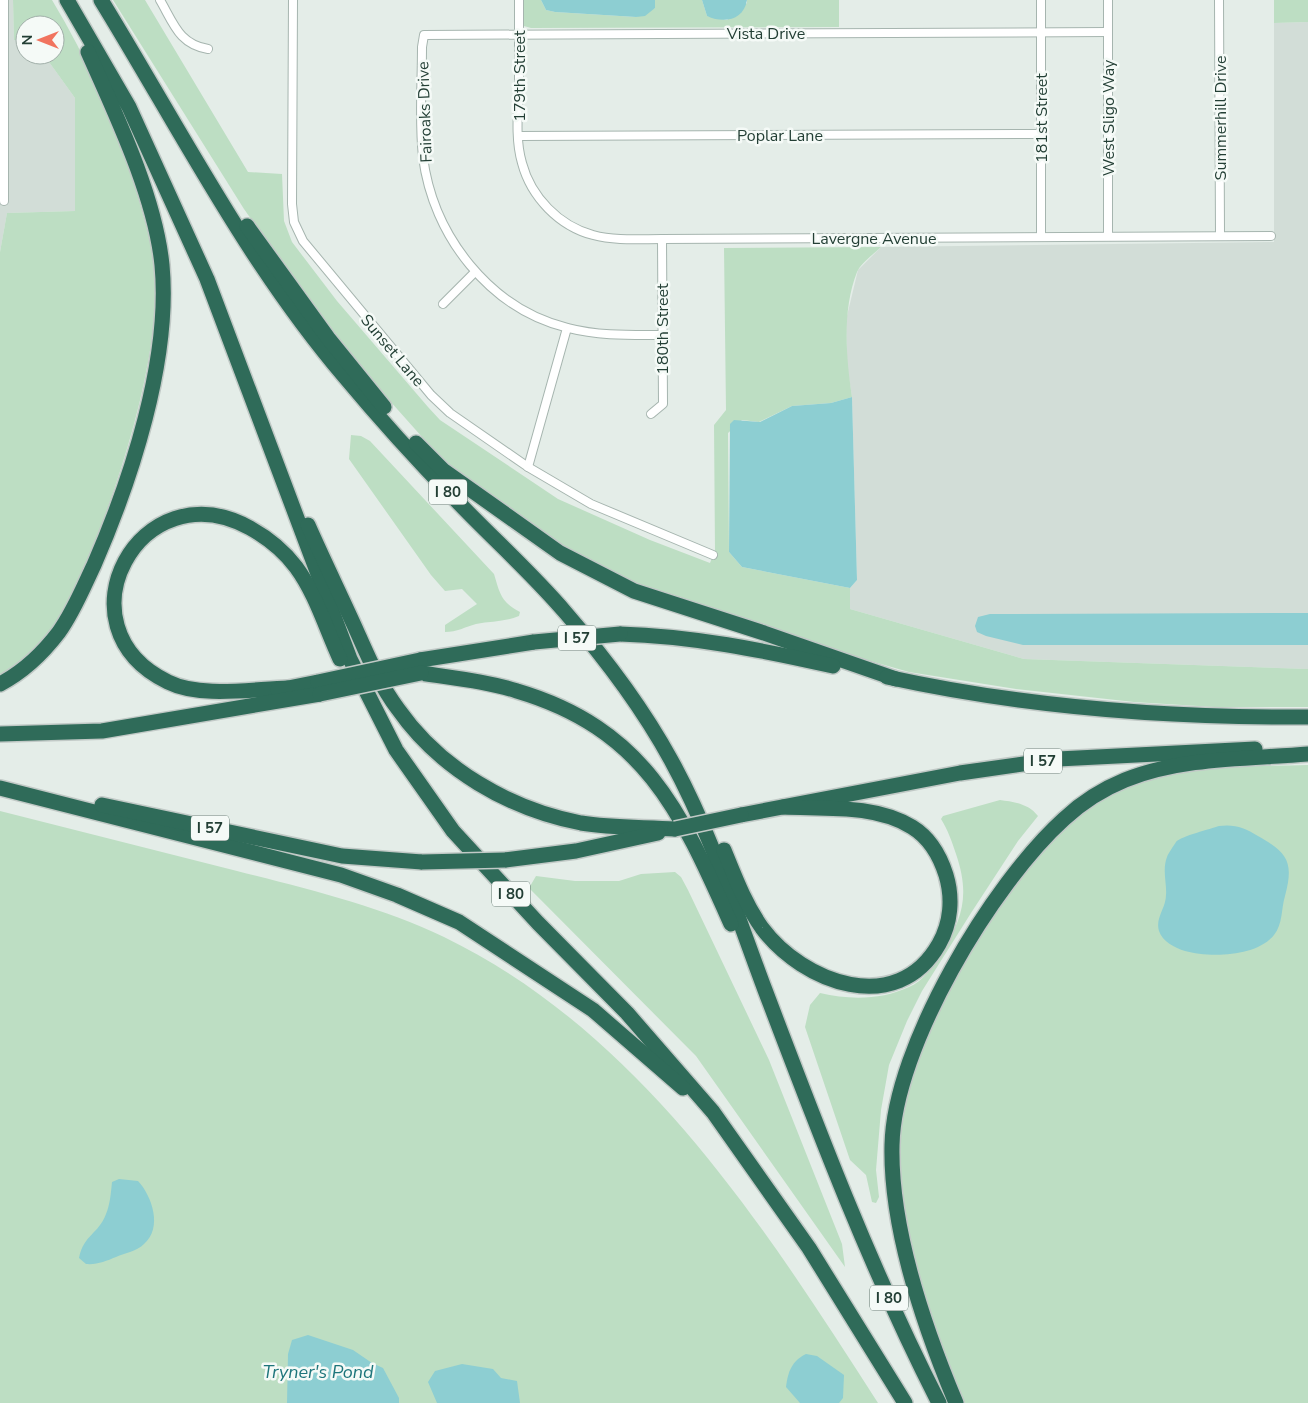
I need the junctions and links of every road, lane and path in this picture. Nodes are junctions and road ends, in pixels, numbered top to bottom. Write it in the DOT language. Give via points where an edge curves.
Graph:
graph roads {
  1 [pos="4,0"];
  2 [pos="59,0"];
  3 [pos="67,0"];
  4 [pos="101,0"];
  5 [pos="160,0"];
  6 [pos="293,0"];
  7 [pos="519,0"];
  8 [pos="1041,0"];
  9 [pos="1108,0"];
  10 [pos="1219,0"];
  11 [pos="1041,32"];
  12 [pos="1108,32"];
  13 [pos="519,34"];
  14 [pos="424,35"];
  15 [pos="208,49"];
  16 [pos="1041,134"];
  17 [pos="518,136"];
  18 [pos="520,153"];
  19 [pos="192,156"];
  20 [pos="4,201"];
  21 [pos="1041,236"];
  22 [pos="1108,236"];
  23 [pos="1220,236"];
  24 [pos="1271,236"];
  25 [pos="662,239"];
  26 [pos="475,272"];
  27 [pos="443,304"];
  28 [pos="567,328"];
  29 [pos="662,335"];
  30 [pos="651,414"];
  31 [pos="528,467"];
  32 [pos="286,493"];
  33 [pos="713,555"];
  34 [pos="420,667"];
  35 [pos="896,679"];
  36 [pos="0,684"];
  37 [pos="288,688"];
  38 [pos="319,688"];
  39 [pos="1308,717"];
  40 [pos="30,733"];
  41 [pos="0,734"];
  42 [pos="1308,749"];
  43 [pos="396,750"];
  44 [pos="1308,754"];
  45 [pos="671,760"];
  46 [pos="0,787"];
  47 [pos="783,807"];
  48 [pos="638,832"];
  49 [pos="767,994"];
  50 [pos="713,1112"];
  51 [pos="906,1403"];
  52 [pos="939,1403"];
  53 [pos="956,1403"];
  1 -- 20 [label="street"];
  2 -- 36 [label="highway" via="88,52 153,219 162,265 163,313 140,433 103,543 78,599 59,631 29,664"];
  3 -- 32 [label="highway, I 80" via="129,107 207,279"];
  4 -- 19 [label="highway, I 80"];
  5 -- 15 [label="street" via="184,39"];
  6 -- 31 [label="street, Sunset Lane" via="292,204 299,236 431,395"];
  7 -- 13 [label="street, 179th Street"];
  8 -- 11 [label="street, 181st Street"];
  9 -- 12 [label="street, West Sligo Way"];
  10 -- 23 [label="street, Summerhill Drive"];
  11 -- 12 [label="street, Vista Drive"];
  11 -- 13 [label="street, Vista Drive"];
  11 -- 16 [label="street, 181st Street"];
  12 -- 22 [label="street, West Sligo Way"];
  13 -- 14 [label="street, Vista Drive"];
  13 -- 17 [label="street, 179th Street"];
  14 -- 26 [label="street, Fairoaks Drive" via="422,143 428,183 438,216"];
  16 -- 17 [label="street, Poplar Lane"];
  16 -- 21 [label="street, 181st Street"];
  17 -- 18 [label="street, 179th Street"];
  18 -- 25 [label="street, Lavergne Avenue" via="533,189 550,211 561,219 603,237"];
  19 -- 35 [label="highway" via="212,173 345,359 443,470 560,553 634,591"];
  19 -- 45 [label="highway, I 80" via="252,252 342,374 454,498 564,610 625,685"];
  21 -- 22 [label="street, Lavergne Avenue"];
  21 -- 25 [label="street, Lavergne Avenue"];
  22 -- 23 [label="street, Lavergne Avenue"];
  23 -- 24 [label="street, Lavergne Avenue"];
  25 -- 29 [label="street, 180th Street"];
  26 -- 27 [label="street"];
  26 -- 28 [label="street, Fairoaks Drive" via="511,302 534,316"];
  28 -- 29 [label="street, Fairoaks Drive" via="611,335"];
  28 -- 31 [label="street"];
  29 -- 30 [label="street, 180th Street" via="662,404"];
  31 -- 33 [label="street, Sunset Lane" via="591,504"];
  32 -- 43 [label="highway, I 80" via="350,660"];
  32 -- 48 [label="highway" via="307,522 386,692 409,725 427,743 472,780 515,803 581,823"];
  34 -- 35 [label="highway, I 57, bridge" via="534,642 620,634 665,635 763,650"];
  34 -- 38 [label="highway, bridge"];
  34 -- 49 [label="highway" via="540,698 577,715 620,745 644,768 678,813 751,968"];
  35 -- 39 [label="highway, I 57" via="1030,702 1222,718"];
  37 -- 38 [label="highway"];
  37 -- 40 [label="highway"];
  37 -- 43 [label="highway" via="186,689 169,683 142,666 125,645 113,605 118,575 140,539 171,520 203,514 234,521 266,538 302,577 372,723"];
  38 -- 40 [label="highway" via="102,731"];
  40 -- 41 [label="highway"];
  42 -- 47 [label="highway, I 57" via="1058,759 960,773"];
  43 -- 50 [label="highway, I 80" via="454,831 538,923 628,1013"];
  44 -- 53 [label="highway" via="1172,765 1125,780 1088,800 1032,852 994,901 958,956 929,1015 905,1076 892,1144 893,1180 916,1291"];
  45 -- 47 [label="highway" via="700,800 753,915 772,940 794,960 834,981 859,986 892,982 919,968 943,938 950,908 948,883 941,859 933,846 912,827 876,813"];
  45 -- 49 [label="highway, I 80" via="716,854"];
  46 -- 48 [label="highway, I 57, bridge" via="101,804 342,856 422,862 504,860 576,851"];
  46 -- 50 [label="highway" via="341,875 459,922 593,1010"];
  47 -- 48 [label="highway, I 57, bridge" via="675,829"];
  49 -- 52 [label="highway, I 80" via="903,1332"];
  50 -- 51 [label="highway, I 80" via="810,1248"];
}
